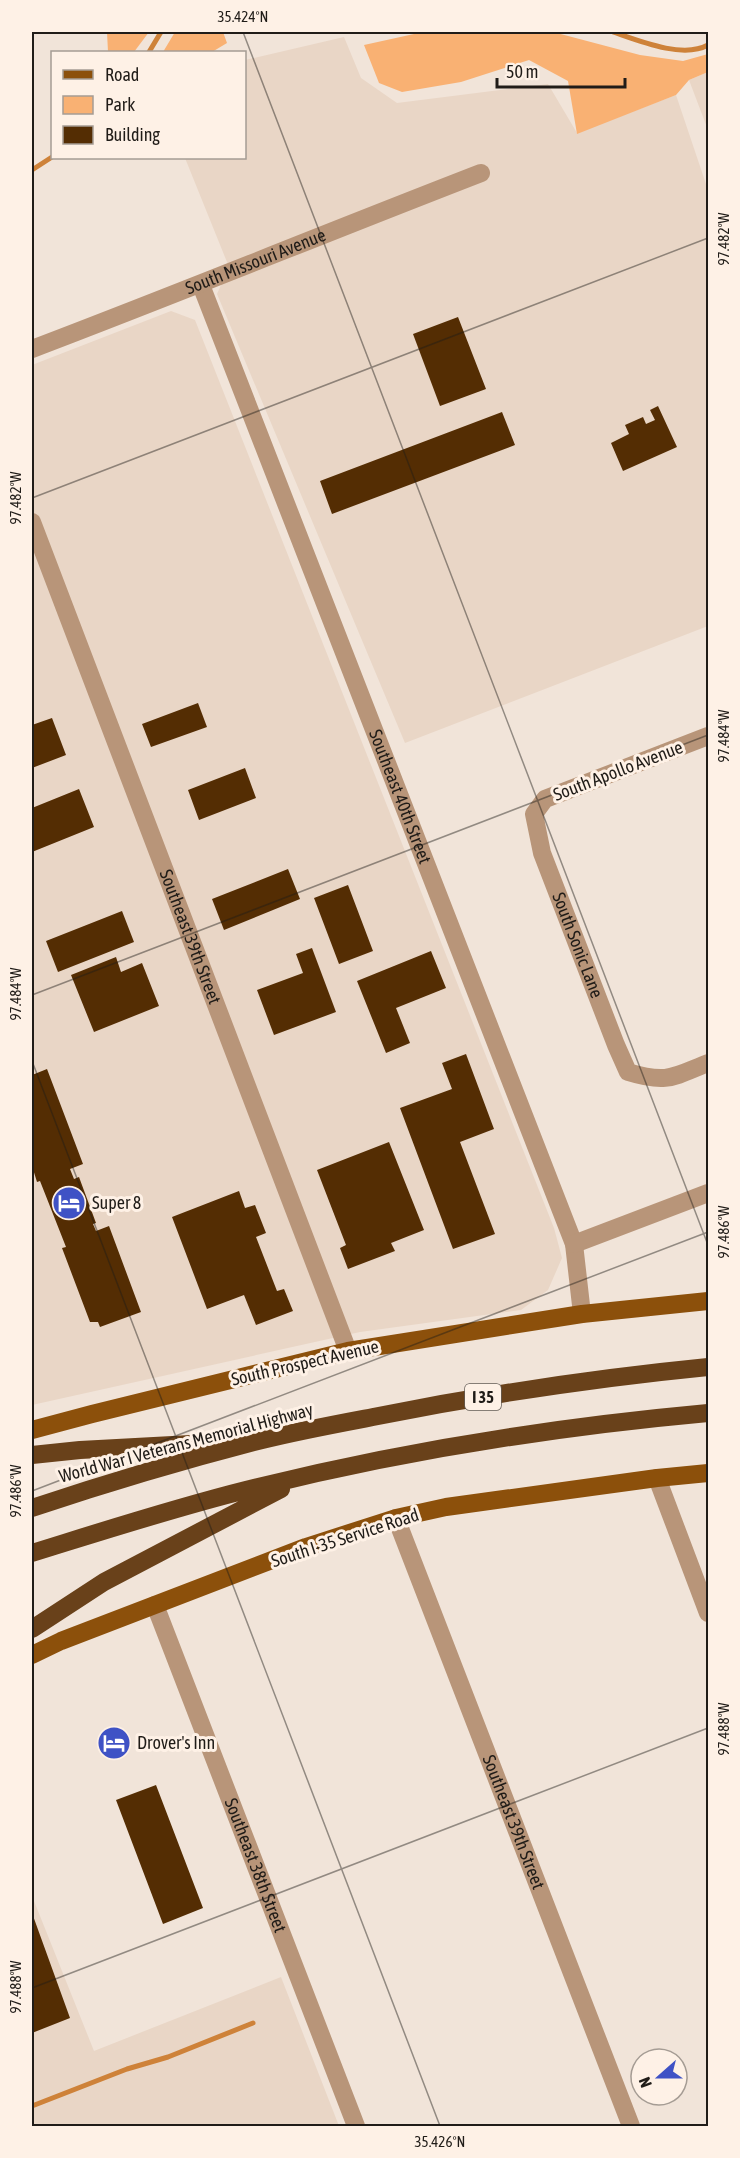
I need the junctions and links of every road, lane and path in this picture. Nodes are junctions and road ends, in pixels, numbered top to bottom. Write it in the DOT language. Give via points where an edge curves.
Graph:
graph roads {
  1 [pos="481,173"];
  2 [pos="201,285"];
  3 [pos="32,349"];
  4 [pos="32,522"];
  5 [pos="708,736"];
  6 [pos="534,814"];
  7 [pos="708,1063"];
  8 [pos="708,1193"];
  9 [pos="574,1244"];
  10 [pos="708,1301"];
  11 [pos="582,1314"];
  12 [pos="348,1351"];
  13 [pos="707,1367"];
  14 [pos="708,1413"];
  15 [pos="32,1430"];
  16 [pos="263,1440"];
  17 [pos="32,1455"];
  18 [pos="708,1473"];
  19 [pos="303,1478"];
  20 [pos="657,1478"];
  21 [pos="32,1508"];
  22 [pos="396,1518"];
  23 [pos="32,1552"];
  24 [pos="155,1605"];
  25 [pos="708,1613"];
  26 [pos="32,1629"];
  27 [pos="32,1655"];
  28 [pos="356,2127"];
  29 [pos="631,2127"];
  1 -- 2 [label="street, South Missouri Avenue"];
  2 -- 3 [label="street, South Missouri Avenue"];
  2 -- 9 [label="street, Southeast 40th Street"];
  4 -- 12 [label="street, Southeast 39th Street"];
  5 -- 6 [label="street, South Apollo Avenue" via="545,799"];
  6 -- 7 [label="street, South Sonic Lane" via="542,854 628,1072 666,1079"];
  8 -- 9 [label="street"];
  9 -- 11 [label="street, Southeast 40th Street"];
  10 -- 11 [label="main road"];
  11 -- 12 [label="main road, South Prospect Avenue"];
  12 -- 15 [label="main road, South Prospect Avenue"];
  13 -- 16 [label="highway, World War I Veterans Memorial Highway / I 35" via="441,1403"];
  14 -- 19 [label="highway" via="514,1436"];
  16 -- 17 [label="highway"];
  16 -- 21 [label="highway, World War I Veterans Memorial Highway / I 35"];
  18 -- 20 [label="main road, South I-35 Service Road"];
  19 -- 23 [label="highway" via="246,1490"];
  19 -- 26 [label="highway" via="104,1582"];
  20 -- 22 [label="main road, South I-35 Service Road" via="446,1507"];
  20 -- 25 [label="street"];
  22 -- 24 [label="main road, South I-35 Service Road"];
  22 -- 29 [label="street, Southeast 39th Street"];
  24 -- 27 [label="main road, South I-35 Service Road"];
  24 -- 28 [label="street, Southeast 38th Street"];
}
